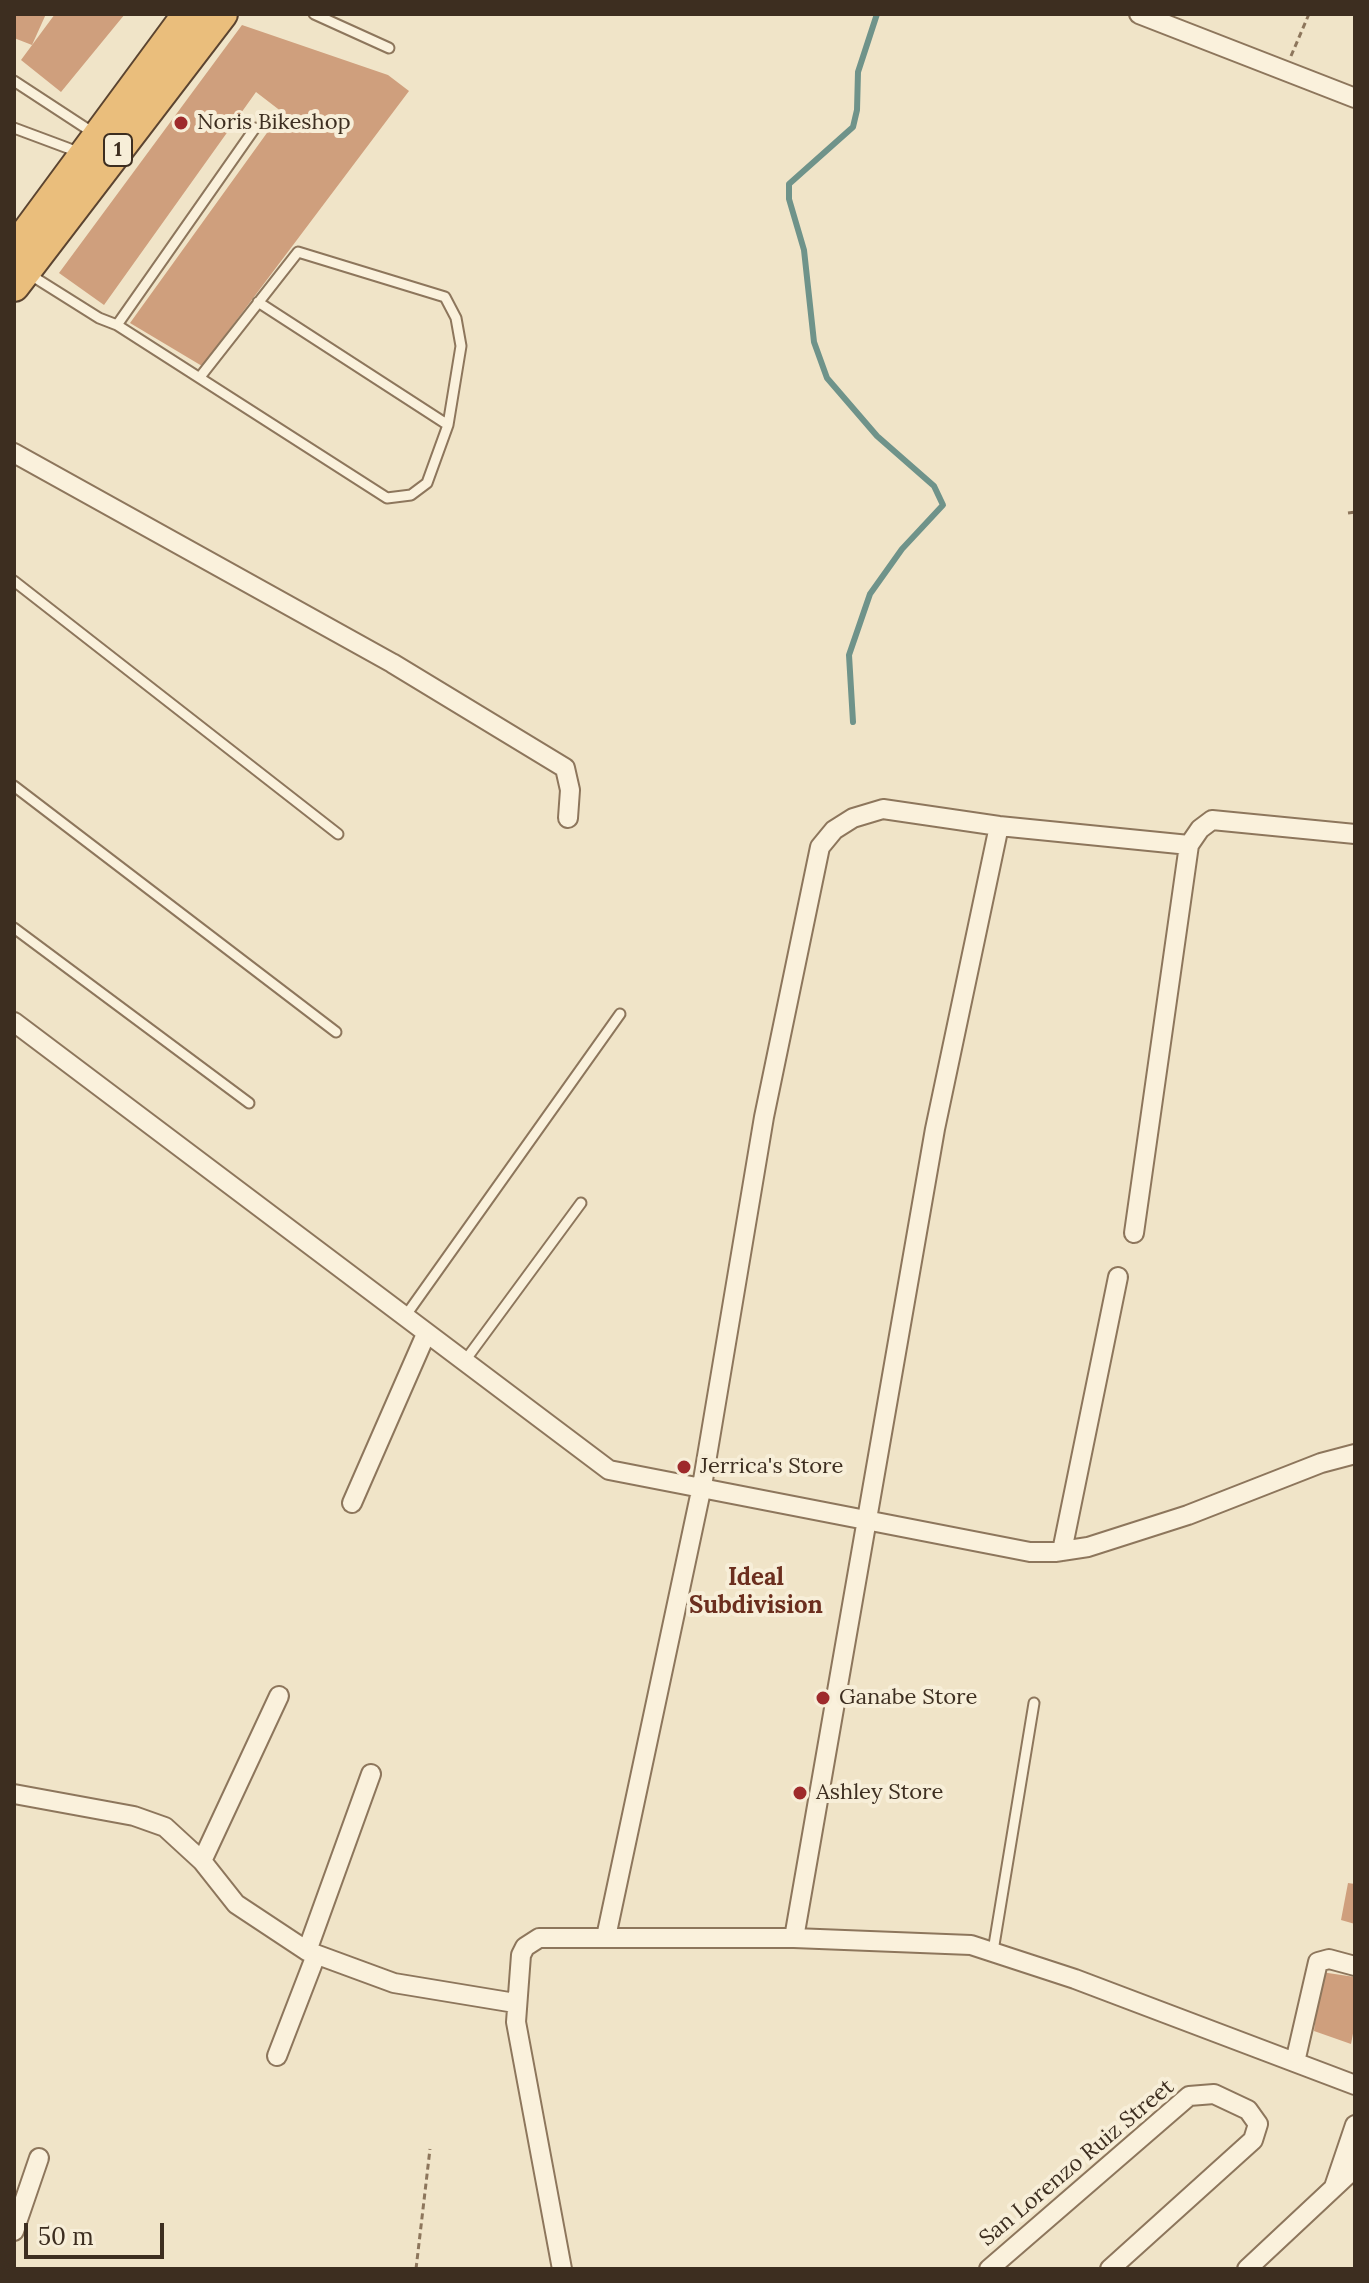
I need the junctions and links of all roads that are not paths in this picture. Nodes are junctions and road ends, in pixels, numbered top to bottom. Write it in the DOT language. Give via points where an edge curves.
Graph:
graph roads {
  1 [pos="188,14"];
  2 [pos="222,14"];
  3 [pos="314,14"];
  4 [pos="1139,14"];
  5 [pos="389,48"];
  6 [pos="14,81"];
  7 [pos="1355,98"];
  8 [pos="14,128"];
  9 [pos="255,128"];
  10 [pos="91,145"];
  11 [pos="18,269"];
  12 [pos="258,302"];
  13 [pos="117,325"];
  14 [pos="200,377"];
  15 [pos="448,425"];
  16 [pos="14,453"];
  17 [pos="14,581"];
  18 [pos="14,786"];
  19 [pos="568,818"];
  20 [pos="999,826"];
  21 [pos="338,834"];
  22 [pos="1355,834"];
  23 [pos="1189,845"];
  24 [pos="14,928"];
  25 [pos="620,1014"];
  26 [pos="14,1022"];
  27 [pos="336,1032"];
  28 [pos="249,1103"];
  29 [pos="581,1203"];
  30 [pos="1134,1233"];
  31 [pos="1118,1277"];
  32 [pos="404,1318"];
  33 [pos="426,1334"];
  34 [pos="464,1362"];
  35 [pos="1355,1454"];
  36 [pos="702,1486"];
  37 [pos="352,1503"];
  38 [pos="869,1520"];
  39 [pos="1062,1551"];
  40 [pos="279,1696"];
  41 [pos="1034,1703"];
  42 [pos="371,1774"];
  43 [pos="14,1794"];
  44 [pos="202,1861"];
  45 [pos="606,1937"];
  46 [pos="794,1938"];
  47 [pos="993,1951"];
  48 [pos="312,1953"];
  49 [pos="1355,1966"];
  50 [pos="515,2003"];
  51 [pos="277,2056"];
  52 [pos="1295,2062"];
  53 [pos="1355,2085"];
  54 [pos="1355,2125"];
  55 [pos="39,2158"];
  56 [pos="1355,2168"];
  57 [pos="1333,2190"];
  58 [pos="14,2231"];
  59 [pos="562,2269"];
  60 [pos="989,2269"];
  61 [pos="1110,2269"];
  62 [pos="1247,2269"];
  1 -- 10 [label="highway, 1"];
  2 -- 11 [label="highway, 1"];
  3 -- 5 [label="lane"];
  4 -- 7 [label="street"];
  6 -- 10 [label="lane"];
  8 -- 10 [label="lane"];
  9 -- 13 [label="lane"];
  10 -- 11 [label="highway, 1"];
  11 -- 13 [label="lane"];
  12 -- 14 [label="lane"];
  12 -- 15 [label="lane"];
  12 -- 15 [label="lane" via="298,252 445,297 461,346"];
  13 -- 14 [label="lane"];
  14 -- 15 [label="lane" via="387,498 411,495 427,483"];
  16 -- 19 [label="street" via="392,663 565,768"];
  17 -- 21 [label="lane"];
  18 -- 27 [label="lane"];
  20 -- 23 [label="street"];
  20 -- 36 [label="street" via="883,809 853,818 820,847 764,1117"];
  20 -- 38 [label="street" via="935,1129"];
  22 -- 23 [label="street" via="1212,820"];
  23 -- 30 [label="street"];
  24 -- 28 [label="lane"];
  25 -- 32 [label="lane"];
  26 -- 32 [label="street"];
  29 -- 34 [label="lane"];
  31 -- 39 [label="street"];
  32 -- 33 [label="street"];
  33 -- 34 [label="street"];
  33 -- 37 [label="street"];
  34 -- 36 [label="street" via="609,1470"];
  35 -- 39 [label="street" via="1188,1515"];
  36 -- 38 [label="street"];
  36 -- 45 [label="street"];
  38 -- 39 [label="street" via="1030,1552"];
  38 -- 46 [label="street"];
  40 -- 44 [label="street"];
  41 -- 47 [label="lane"];
  42 -- 48 [label="street"];
  43 -- 44 [label="street" via="148,1820 165,1827"];
  44 -- 48 [label="street" via="236,1904"];
  45 -- 46 [label="street"];
  45 -- 50 [label="street" via="531,1941 521,1955"];
  46 -- 47 [label="street" via="951,1942"];
  47 -- 52 [label="street"];
  48 -- 50 [label="street" via="394,1983"];
  48 -- 51 [label="street"];
  49 -- 52 [label="street" via="1329,1959 1318,1962"];
  50 -- 59 [label="street"];
  52 -- 53 [label="street"];
  54 -- 57 [label="street"];
  55 -- 58 [label="street"];
  56 -- 57 [label="street"];
  57 -- 62 [label="street"];
  60 -- 61 [label="street, San Lorenzo Ruiz Street" via="1181,2102 1197,2094 1214,2094 1254,2116 1258,2124 1253,2140"];
}
